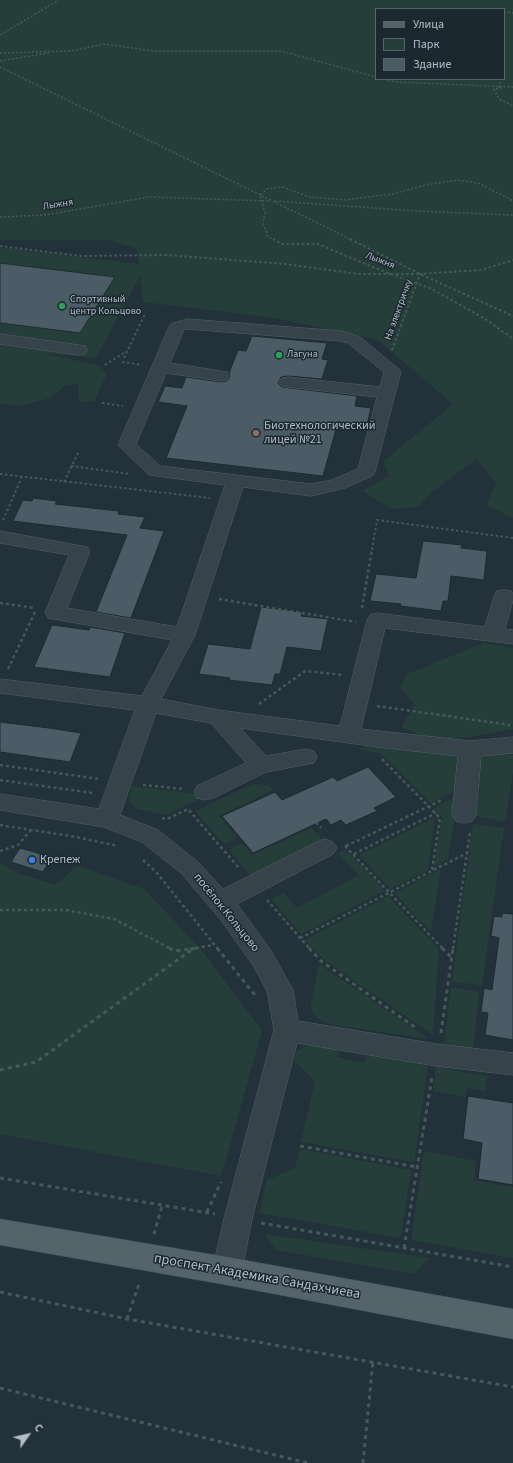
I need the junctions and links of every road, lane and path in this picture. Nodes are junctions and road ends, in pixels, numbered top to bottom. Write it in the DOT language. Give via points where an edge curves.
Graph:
graph roads {
  1 [pos="59,0"];
  2 [pos="0,35"];
  3 [pos="59,51"];
  4 [pos="0,53"];
  5 [pos="0,61"];
  6 [pos="0,67"];
  7 [pos="375,77"];
  8 [pos="388,80"];
  9 [pos="500,80"];
  10 [pos="513,86"];
  11 [pos="499,87"];
  12 [pos="513,106"];
  13 [pos="260,195"];
  14 [pos="262,201"];
  15 [pos="272,201"];
  16 [pos="513,201"];
  17 [pos="513,215"];
  18 [pos="0,217"];
  19 [pos="0,246"];
  20 [pos="513,260"];
  21 [pos="394,274"];
  22 [pos="420,274"];
  23 [pos="417,283"];
  24 [pos="145,314"];
  25 [pos="513,316"];
  26 [pos="0,339"];
  27 [pos="513,339"];
  28 [pos="79,350"];
  29 [pos="128,350"];
  30 [pos="392,350"];
  31 [pos="124,358"];
  32 [pos="105,365"];
  33 [pos="160,367"];
  34 [pos="221,376"];
  35 [pos="288,382"];
  36 [pos="387,393"];
  37 [pos="79,451"];
  38 [pos="0,474"];
  39 [pos="22,476"];
  40 [pos="236,481"];
  41 [pos="64,482"];
  42 [pos="230,501"];
  43 [pos="0,526"];
  44 [pos="0,537"];
  45 [pos="513,538"];
  46 [pos="198,596"];
  47 [pos="504,596"];
  48 [pos="0,603"];
  49 [pos="369,621"];
  50 [pos="185,635"];
  51 [pos="493,635"];
  52 [pos="513,637"];
  53 [pos="363,677"];
  54 [pos="0,686"];
  55 [pos="356,703"];
  56 [pos="148,704"];
  57 [pos="228,718"];
  58 [pos="513,725"];
  59 [pos="349,734"];
  60 [pos="513,745"];
  61 [pos="470,749"];
  62 [pos="378,755"];
  63 [pos="306,757"];
  64 [pos="261,766"];
  65 [pos="0,780"];
  66 [pos="466,788"];
  67 [pos="205,792"];
  68 [pos="116,797"];
  69 [pos="0,802"];
  70 [pos="429,807"];
  71 [pos="436,813"];
  72 [pos="464,815"];
  73 [pos="159,817"];
  74 [pos="107,819"];
  75 [pos="0,825"];
  76 [pos="31,830"];
  77 [pos="326,848"];
  78 [pos="125,849"];
  79 [pos="0,851"];
  80 [pos="467,853"];
  81 [pos="354,854"];
  82 [pos="139,856"];
  83 [pos="432,870"];
  84 [pos="253,884"];
  85 [pos="389,892"];
  86 [pos="219,902"];
  87 [pos="0,910"];
  88 [pos="300,938"];
  89 [pos="214,945"];
  90 [pos="194,948"];
  91 [pos="452,958"];
  92 [pos="256,996"];
  93 [pos="287,1030"];
  94 [pos="438,1050"];
  95 [pos="513,1064"];
  96 [pos="0,1070"];
  97 [pos="300,1146"];
  98 [pos="417,1167"];
  99 [pos="223,1177"];
  100 [pos="207,1212"];
  101 [pos="0,1232"];
  102 [pos="404,1248"];
  103 [pos="227,1271"];
  104 [pos="0,1292"];
  105 [pos="513,1324"];
  106 [pos="373,1361"];
  107 [pos="513,1387"];
  108 [pos="0,1388"];
  109 [pos="308,1463"];
  110 [pos="363,1463"];
  1 -- 2 [label="path"];
  3 -- 4 [label="path"];
  3 -- 5 [label="path"];
  3 -- 7 [label="path" via="104,44 154,51 281,51"];
  6 -- 13 [label="path"];
  8 -- 11 [label="path"];
  9 -- 11 [label="path"];
  10 -- 11 [label="path"];
  11 -- 12 [label="path" via="494,89 499,99"];
  13 -- 14 [label="path, Лыжня"];
  13 -- 15 [label="path"];
  13 -- 16 [label="path" via="267,189 283,187 309,197 345,200 393,194 425,185 458,180 478,183"];
  14 -- 15 [label="path, Лыжня"];
  14 -- 18 [label="path, Лыжня" via="149,197 45,215"];
  14 -- 21 [label="path, Лыжня" via="265,213 263,224 268,237 282,244 318,244"];
  15 -- 17 [label="path, Лыжня"];
  15 -- 22 [label="path"];
  19 -- 21 [label="path" via="81,256 167,255 285,264 358,274"];
  20 -- 22 [label="path, На электричку" via="481,270"];
  21 -- 22 [label="path"];
  21 -- 23 [label="path, Лыжня"];
  22 -- 23 [label="path, На электричку"];
  22 -- 25 [label="path"];
  23 -- 27 [label="path, Лыжня" via="432,288 487,320"];
  23 -- 30 [label="path, На электричку"];
  24 -- 29 [label="path"];
  26 -- 28 [label="street"];
  29 -- 31 [label="path"];
  29 -- 32 [label="path"];
  33 -- 34 [label="street"];
  33 -- 36 [label="street" via="177,327 187,324 342,336 354,340 393,371"];
  33 -- 40 [label="street" via="127,445 155,471"];
  35 -- 36 [label="street"];
  36 -- 40 [label="street" via="366,472 338,484 311,490"];
  37 -- 41 [label="path"];
  38 -- 39 [label="path"];
  39 -- 41 [label="path"];
  39 -- 43 [label="path"];
  40 -- 42 [label="street"];
  41 -- 42 [label="path"];
  42 -- 46 [label="street"];
  44 -- 50 [label="street" via="80,551 55,613"];
  45 -- 49 [label="path" via="377,520"];
  46 -- 49 [label="path"];
  46 -- 50 [label="street"];
  47 -- 51 [label="street"];
  48 -- 54 [label="path" via="36,608"];
  49 -- 51 [label="street"];
  49 -- 53 [label="street"];
  50 -- 56 [label="street"];
  51 -- 52 [label="street"];
  53 -- 55 [label="street"];
  53 -- 57 [label="path" via="305,671"];
  54 -- 56 [label="street"];
  55 -- 58 [label="path"];
  55 -- 59 [label="street"];
  56 -- 57 [label="street"];
  56 -- 68 [label="street"];
  57 -- 59 [label="street"];
  57 -- 64 [label="street"];
  59 -- 61 [label="street"];
  60 -- 61 [label="street"];
  61 -- 66 [label="street"];
  62 -- 70 [label="path"];
  63 -- 64 [label="street"];
  64 -- 67 [label="street"];
  65 -- 68 [label="path"];
  66 -- 70 [label="path"];
  66 -- 72 [label="street"];
  68 -- 74 [label="street"];
  69 -- 74 [label="street, посёлок Кольцово"];
  70 -- 71 [label="path"];
  70 -- 81 [label="path" via="346,846"];
  71 -- 81 [label="path"];
  71 -- 83 [label="path" via="440,818"];
  72 -- 80 [label="path" via="471,822"];
  73 -- 84 [label="path" via="167,819 188,809"];
  74 -- 86 [label="street, посёлок Кольцово" via="150,836 190,868"];
  75 -- 76 [label="path"];
  76 -- 78 [label="path" via="76,837"];
  76 -- 79 [label="path" via="18,845"];
  77 -- 84 [label="street"];
  80 -- 83 [label="path"];
  80 -- 91 [label="path"];
  81 -- 85 [label="path"];
  82 -- 89 [label="path" via="157,874"];
  83 -- 85 [label="path"];
  84 -- 86 [label="street"];
  84 -- 88 [label="path"];
  85 -- 88 [label="path"];
  85 -- 91 [label="path"];
  86 -- 93 [label="street, посёлок Кольцово" via="230,913 262,958 280,990"];
  87 -- 90 [label="path" via="66,910 114,919 175,951"];
  88 -- 94 [label="path" via="321,961"];
  89 -- 90 [label="path"];
  89 -- 92 [label="path"];
  90 -- 96 [label="path" via="36,1062"];
  91 -- 94 [label="path"];
  93 -- 94 [label="street"];
  93 -- 103 [label="street, посёлок Кольцово"];
  94 -- 95 [label="street"];
  94 -- 98 [label="path"];
  97 -- 98 [label="path"];
  98 -- 102 [label="path"];
  99 -- 100 [label="path"];
  101 -- 103 [label="main road, проспект Академика Сандахчиева"];
  103 -- 105 [label="main road, проспект Академика Сандахчиева"];
  104 -- 106 [label="path" via="127,1319"];
  106 -- 107 [label="path"];
  106 -- 110 [label="path"];
  108 -- 109 [label="path"];
}
